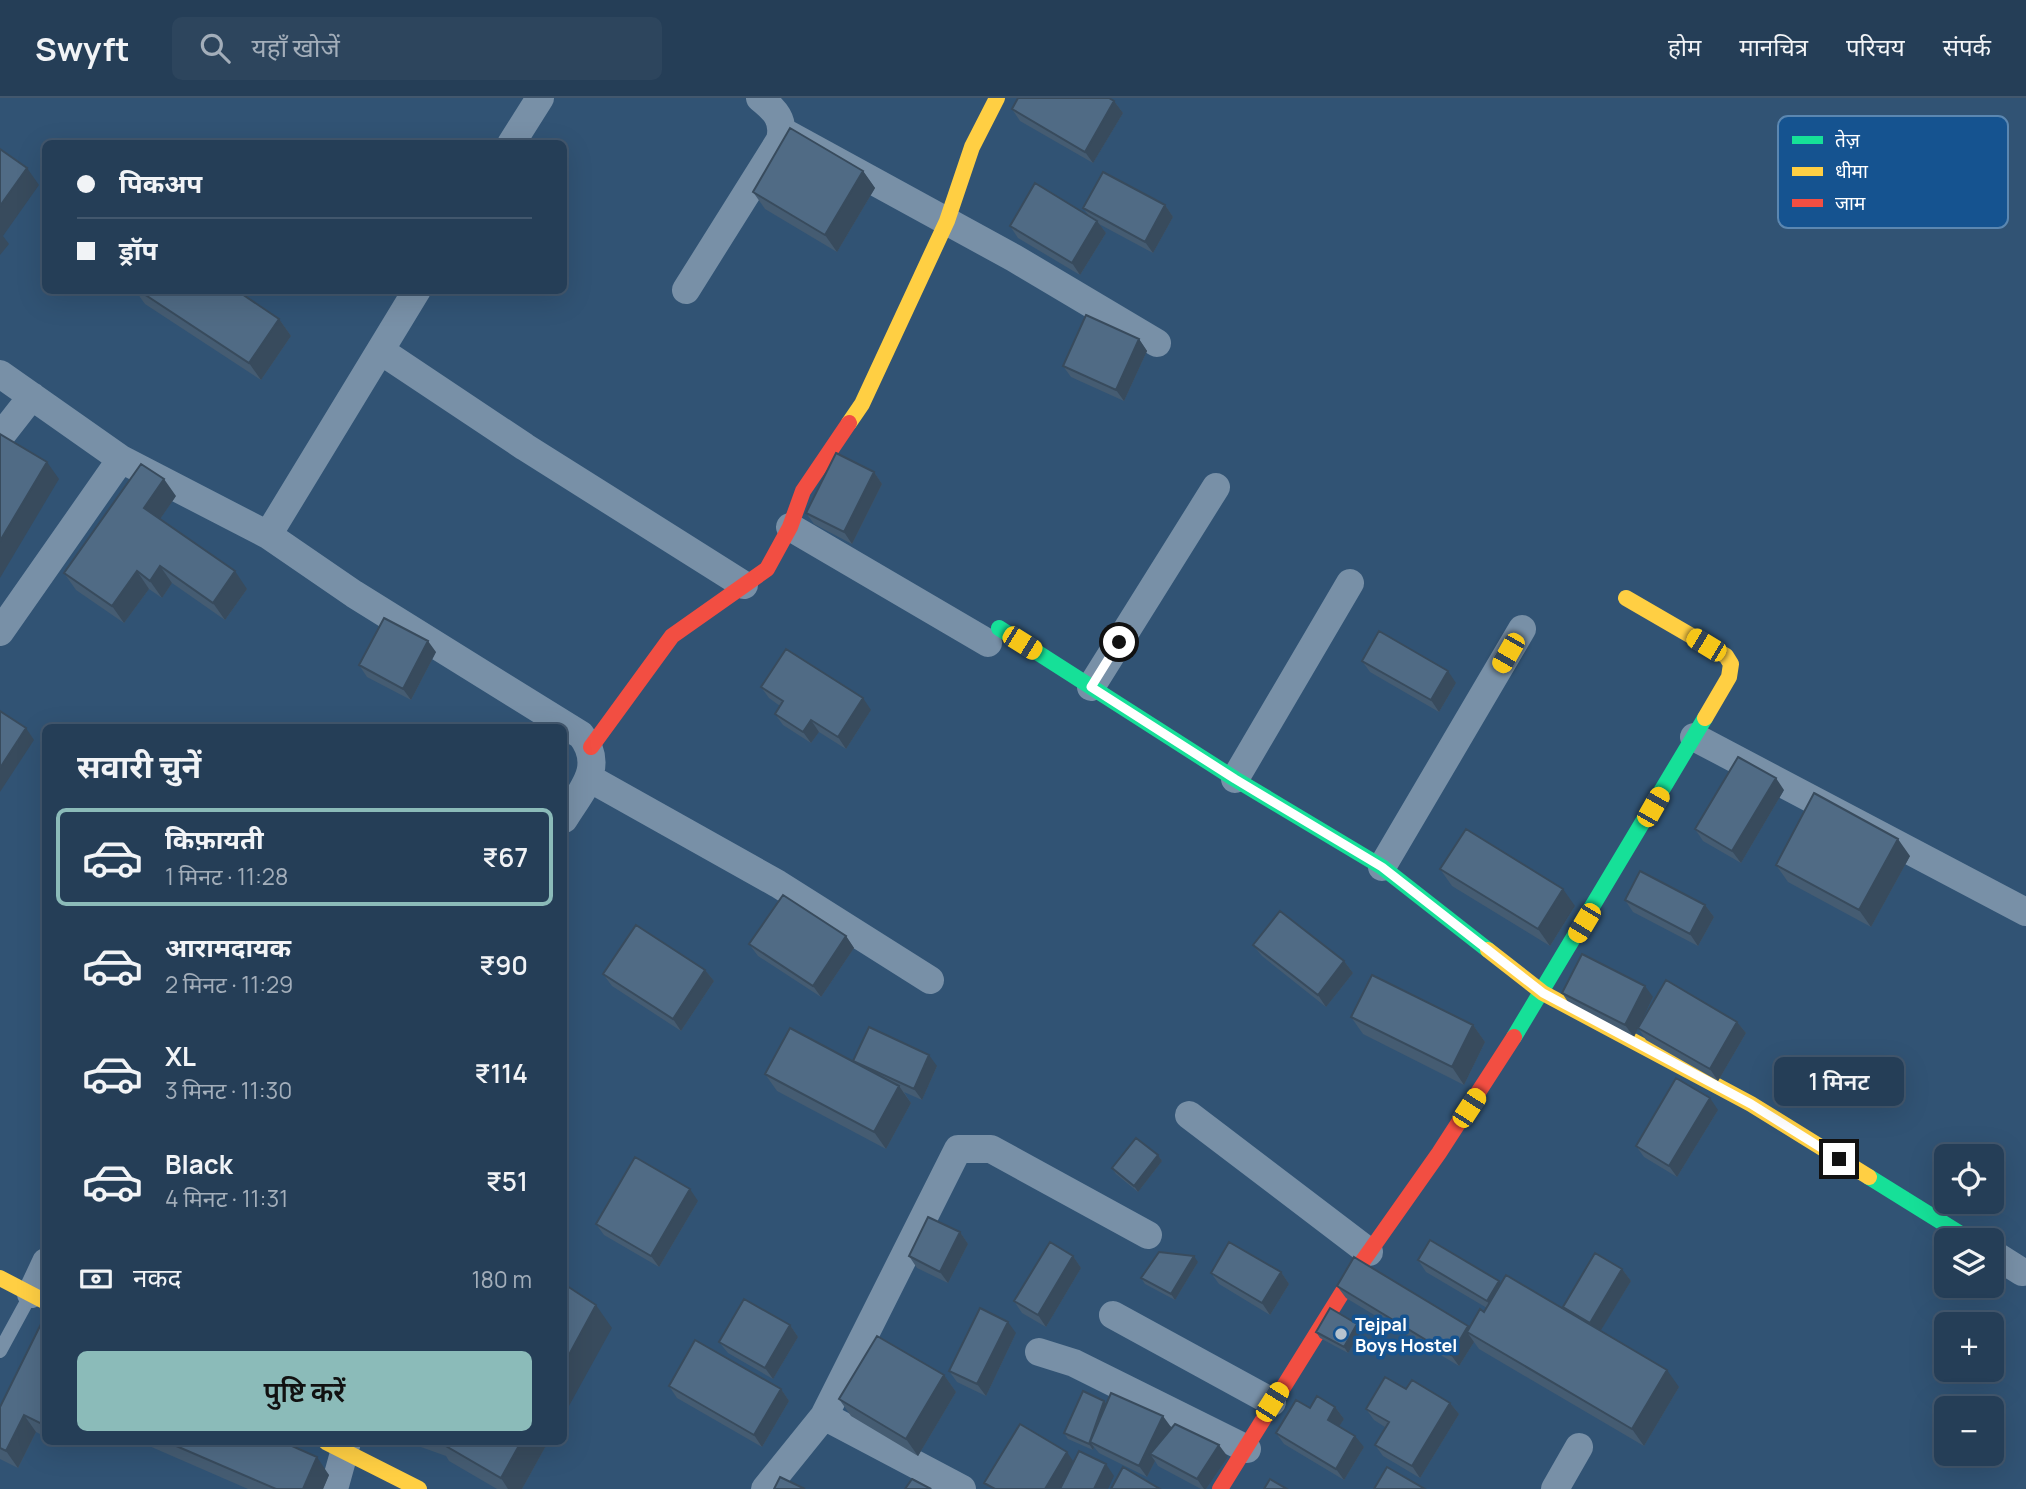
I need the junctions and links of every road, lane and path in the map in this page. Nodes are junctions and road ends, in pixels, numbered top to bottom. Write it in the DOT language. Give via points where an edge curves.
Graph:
graph roads {
  1 [pos="540,98"];
  2 [pos="760,98"];
  3 [pos="997,98"];
  4 [pos="782,131"];
  5 [pos="514,140"];
  6 [pos="947,221"];
  7 [pos="686,290"];
  8 [pos="415,294"];
  9 [pos="1157,343"];
  10 [pos="381,351"];
  11 [pos="0,374"];
  12 [pos="32,396"];
  13 [pos="0,437"];
  14 [pos="121,459"];
  15 [pos="1216,487"];
  16 [pos="790,527"];
  17 [pos="268,535"];
  18 [pos="1350,583"];
  19 [pos="744,585"];
  20 [pos="1626,598"];
  21 [pos="1522,629"];
  22 [pos="0,632"];
  23 [pos="993,635"];
  24 [pos="1091,687"];
  25 [pos="564,724"];
  26 [pos="567,726"];
  27 [pos="1694,737"];
  28 [pos="591,747"];
  29 [pos="589,778"];
  30 [pos="1235,779"];
  31 [pos="567,814"];
  32 [pos="1382,867"];
  33 [pos="2026,912"];
  34 [pos="930,980"];
  35 [pos="1543,993"];
  36 [pos="1189,1115"];
  37 [pos="1951,1228"];
  38 [pos="1148,1235"];
  39 [pos="1369,1252"];
  40 [pos="2004,1261"];
  41 [pos="2022,1272"];
  42 [pos="0,1278"];
  43 [pos="42,1280"];
  44 [pos="38,1298"];
  45 [pos="1113,1315"];
  46 [pos="0,1351"];
  47 [pos="1039,1352"];
  48 [pos="1272,1402"];
  49 [pos="824,1416"];
  50 [pos="339,1445"];
  51 [pos="1580,1447"];
  52 [pos="1247,1449"];
  53 [pos="334,1489"];
  54 [pos="419,1489"];
  55 [pos="765,1489"];
  56 [pos="962,1489"];
  57 [pos="1220,1489"];
  58 [pos="1555,1489"];
  1 -- 5 [label="street"];
  2 -- 4 [label="street" via="774,110"];
  3 -- 6 [label="street" via="972,147"];
  4 -- 6 [label="street"];
  4 -- 7 [label="street" via="776,148"];
  6 -- 9 [label="street"];
  6 -- 16 [label="street" via="862,404 803,491"];
  8 -- 10 [label="street"];
  10 -- 17 [label="street"];
  10 -- 19 [label="street"];
  11 -- 12 [label="street"];
  12 -- 13 [label="street"];
  12 -- 14 [label="street"];
  14 -- 17 [label="street"];
  14 -- 22 [label="street"];
  15 -- 24 [label="street"];
  16 -- 19 [label="street" via="767,569"];
  16 -- 23 [label="street"];
  17 -- 25 [label="street"];
  18 -- 30 [label="street"];
  19 -- 28 [label="street" via="672,636"];
  20 -- 27 [label="street" via="1726,656 1731,664 1729,677"];
  21 -- 32 [label="street"];
  23 -- 24 [label="street"];
  24 -- 30 [label="street"];
  26 -- 28 [label="street"];
  27 -- 33 [label="street"];
  27 -- 35 [label="street"];
  28 -- 29 [label="street"];
  29 -- 31 [label="street"];
  29 -- 34 [label="street" via="778,884"];
  30 -- 32 [label="street"];
  32 -- 35 [label="street"];
  35 -- 37 [label="street" via="1751,1104"];
  35 -- 39 [label="street"];
  36 -- 39 [label="street"];
  38 -- 49 [label="street" via="991,1149 958,1149"];
  39 -- 48 [label="street"];
  40 -- 41 [label="street"];
  42 -- 44 [label="street"];
  43 -- 44 [label="street"];
  44 -- 46 [label="lane"];
  45 -- 48 [label="street"];
  47 -- 52 [label="street" via="1074,1363"];
  48 -- 52 [label="street"];
  49 -- 55 [label="street"];
  49 -- 56 [label="street"];
  50 -- 53 [label="street"];
  50 -- 54 [label="street"];
  51 -- 58 [label="street"];
  52 -- 57 [label="street"];
}
